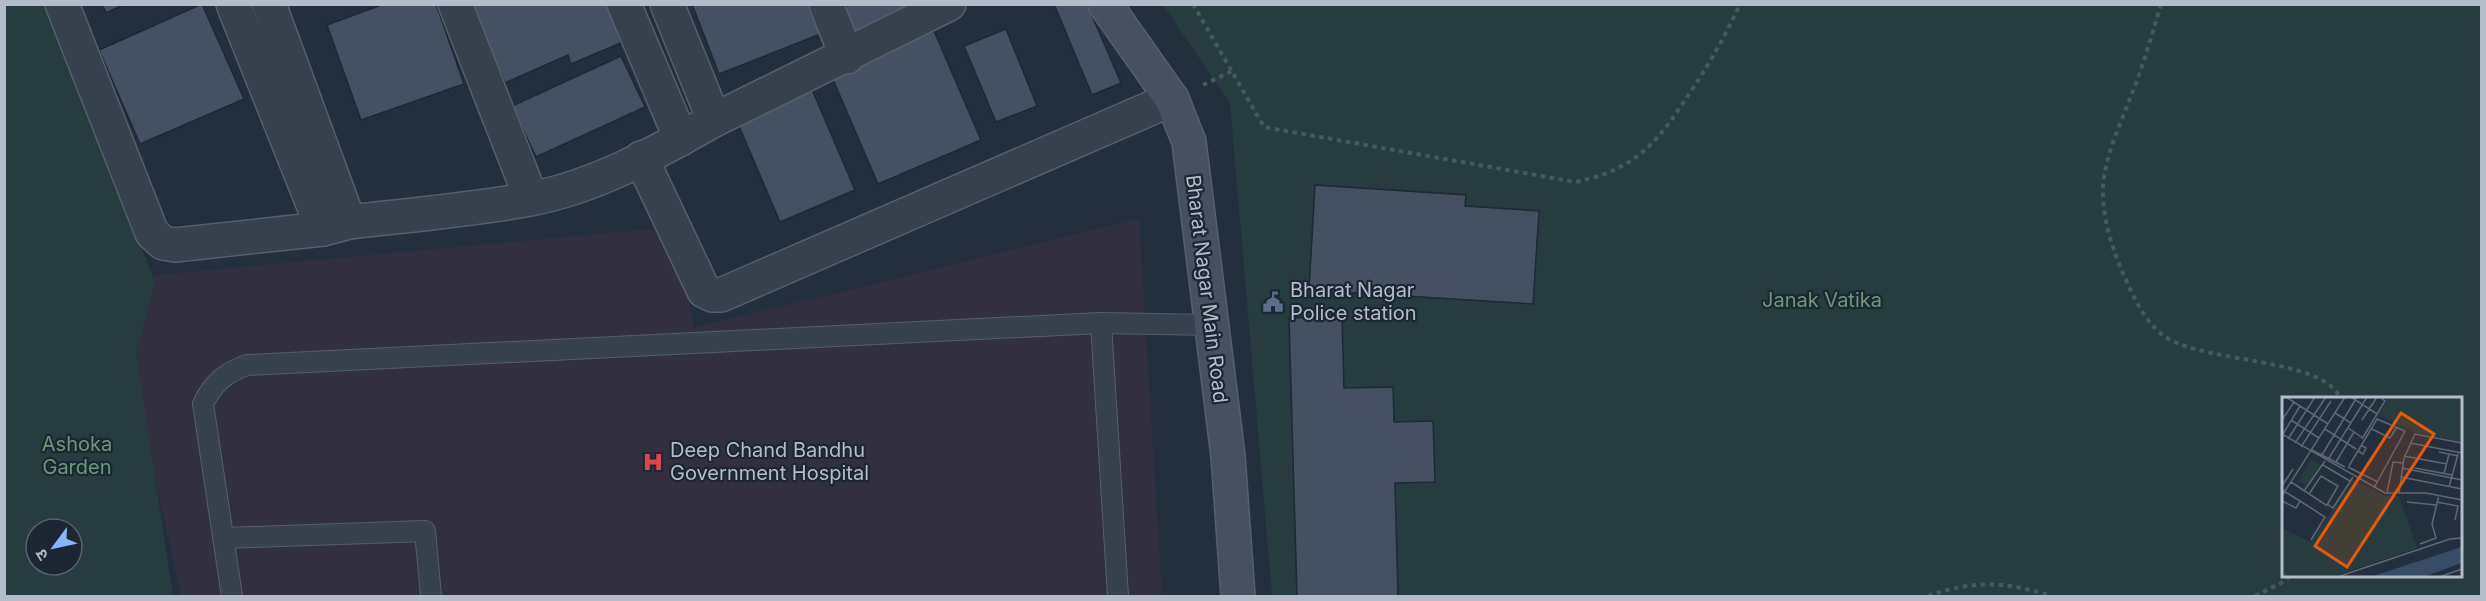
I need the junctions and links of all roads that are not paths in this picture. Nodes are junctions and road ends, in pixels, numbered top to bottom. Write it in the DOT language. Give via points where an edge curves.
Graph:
graph roads {
  1 [pos="62,4"];
  2 [pos="233,4"];
  3 [pos="269,4"];
  4 [pos="455,4"];
  5 [pos="624,4"];
  6 [pos="668,4"];
  7 [pos="826,4"];
  8 [pos="949,4"];
  9 [pos="1105,4"];
  10 [pos="847,57"];
  11 [pos="1172,99"];
  12 [pos="714,120"];
  13 [pos="681,139"];
  14 [pos="641,158"];
  15 [pos="531,198"];
  16 [pos="336,226"];
  17 [pos="1101,323"];
  18 [pos="1212,325"];
  19 [pos="223,538"];
  20 [pos="232,597"];
  21 [pos="431,597"];
  22 [pos="1118,597"];
  23 [pos="1238,597"];
  1 -- 16 [label="street" via="152,233 163,243"];
  2 -- 16 [label="street"];
  3 -- 16 [label="street"];
  4 -- 15 [label="street"];
  5 -- 13 [label="street"];
  6 -- 12 [label="street"];
  7 -- 10 [label="street"];
  8 -- 10 [label="street"];
  9 -- 11 [label="street, Bharat Nagar Main Road"];
  10 -- 12 [label="street"];
  11 -- 14 [label="street" via="721,295 704,291"];
  11 -- 18 [label="street, Bharat Nagar Main Road" via="1189,142"];
  12 -- 13 [label="street"];
  13 -- 14 [label="street"];
  14 -- 15 [label="street" via="574,187"];
  15 -- 16 [label="street"];
  17 -- 18 [label="lane"];
  17 -- 19 [label="lane" via="247,365 230,371 212,386 203,404"];
  17 -- 22 [label="lane"];
  18 -- 23 [label="street, Bharat Nagar Main Road" via="1228,456"];
  19 -- 20 [label="lane"];
  19 -- 21 [label="lane" via="425,531"];
}
